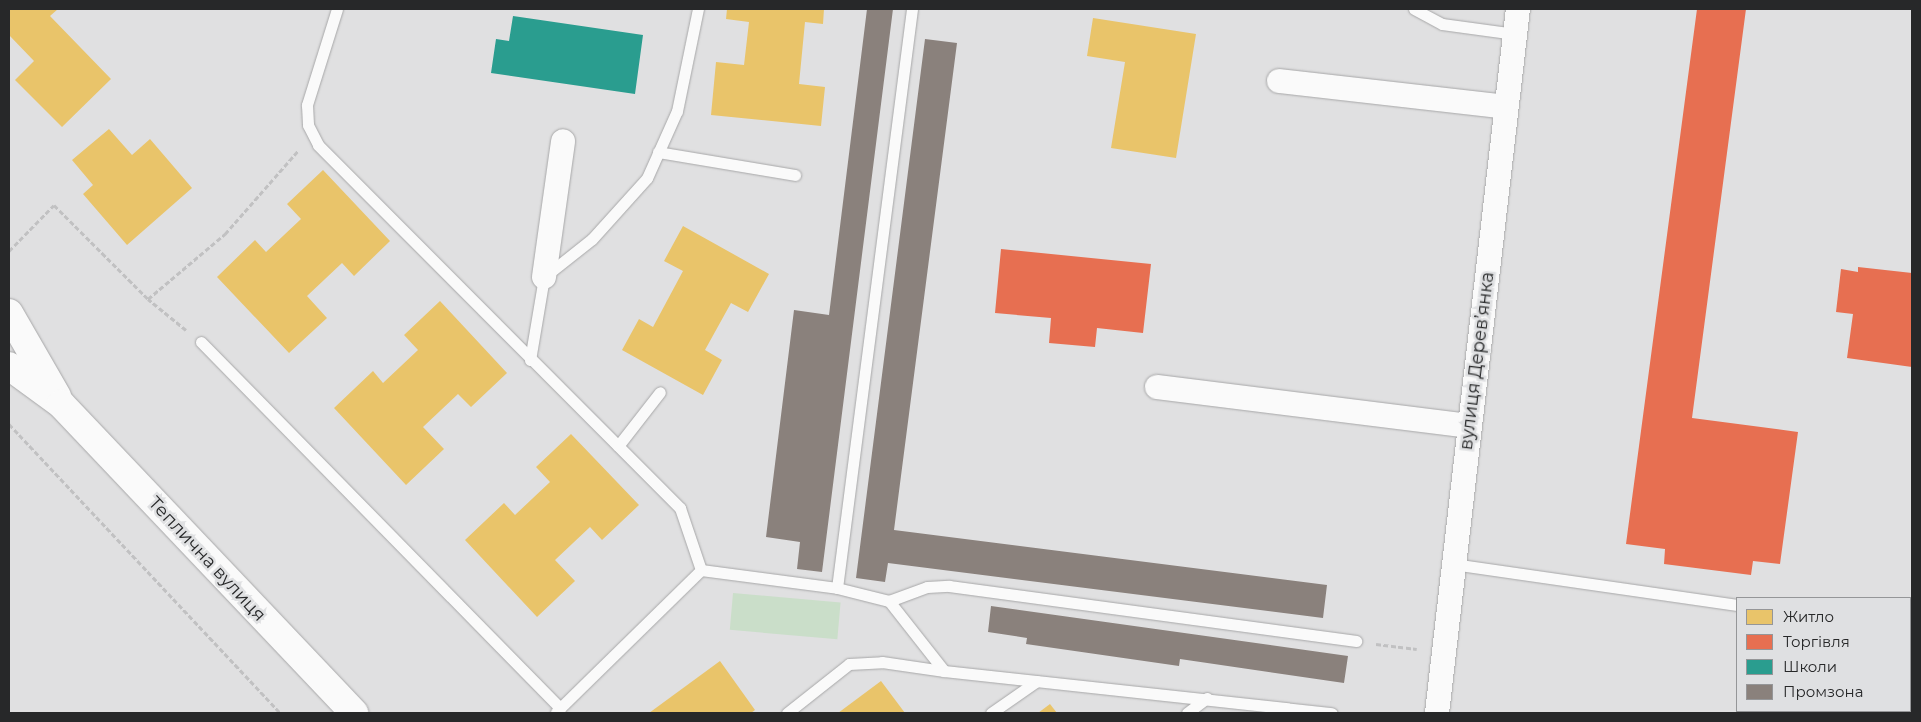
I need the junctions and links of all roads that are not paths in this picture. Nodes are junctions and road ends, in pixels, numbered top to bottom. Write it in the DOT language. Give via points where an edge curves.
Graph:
graph roads {
  1 [pos="337,9"];
  2 [pos="698,9"];
  3 [pos="912,9"];
  4 [pos="1414,9"];
  5 [pos="1518,9"];
  6 [pos="1515,34"];
  7 [pos="1279,81"];
  8 [pos="1506,107"];
  9 [pos="563,141"];
  10 [pos="658,152"];
  11 [pos="795,175"];
  12 [pos="544,277"];
  13 [pos="9,313"];
  14 [pos="201,342"];
  15 [pos="530,360"];
  16 [pos="9,366"];
  17 [pos="1156,387"];
  18 [pos="660,392"];
  19 [pos="61,404"];
  20 [pos="1469,426"];
  21 [pos="618,446"];
  22 [pos="1453,564"];
  23 [pos="701,570"];
  24 [pos="837,588"];
  25 [pos="889,601"];
  26 [pos="1736,605"];
  27 [pos="1356,641"];
  28 [pos="944,671"];
  29 [pos="1037,681"];
  30 [pos="1207,698"];
  31 [pos="557,711"];
  32 [pos="354,713"];
  33 [pos="787,713"];
  34 [pos="991,713"];
  35 [pos="1187,713"];
  36 [pos="1332,713"];
  37 [pos="1437,713"];
  1 -- 15 [label="lane" via="307,105 315,140"];
  2 -- 10 [label="lane" via="677,111"];
  3 -- 24 [label="lane"];
  4 -- 6 [label="lane" via="1442,24"];
  5 -- 6 [label="street, вулиця Деревʼянка"];
  6 -- 8 [label="street, вулиця Деревʼянка"];
  7 -- 8 [label="street"];
  8 -- 20 [label="street, вулиця Деревʼянка"];
  9 -- 12 [label="street"];
  10 -- 11 [label="lane"];
  10 -- 12 [label="lane" via="647,178 592,239"];
  12 -- 15 [label="lane"];
  13 -- 19 [label="main road, Теплична вулиця"];
  14 -- 31 [label="lane"];
  15 -- 21 [label="lane"];
  16 -- 19 [label="main road, Теплична вулиця"];
  17 -- 20 [label="street"];
  18 -- 21 [label="lane"];
  19 -- 32 [label="main road, Теплична вулиця"];
  20 -- 22 [label="street, вулиця Деревʼянка"];
  21 -- 23 [label="lane" via="680,508"];
  22 -- 26 [label="lane"];
  22 -- 37 [label="street, вулиця Деревʼянка"];
  23 -- 24 [label="lane"];
  23 -- 31 [label="lane"];
  24 -- 25 [label="lane"];
  25 -- 27 [label="lane" via="927,586 949,586"];
  25 -- 28 [label="lane"];
  28 -- 29 [label="lane"];
  28 -- 33 [label="lane" via="882,662 849,664"];
  29 -- 30 [label="lane"];
  29 -- 34 [label="lane"];
  30 -- 35 [label="lane"];
  30 -- 36 [label="lane"];
}
